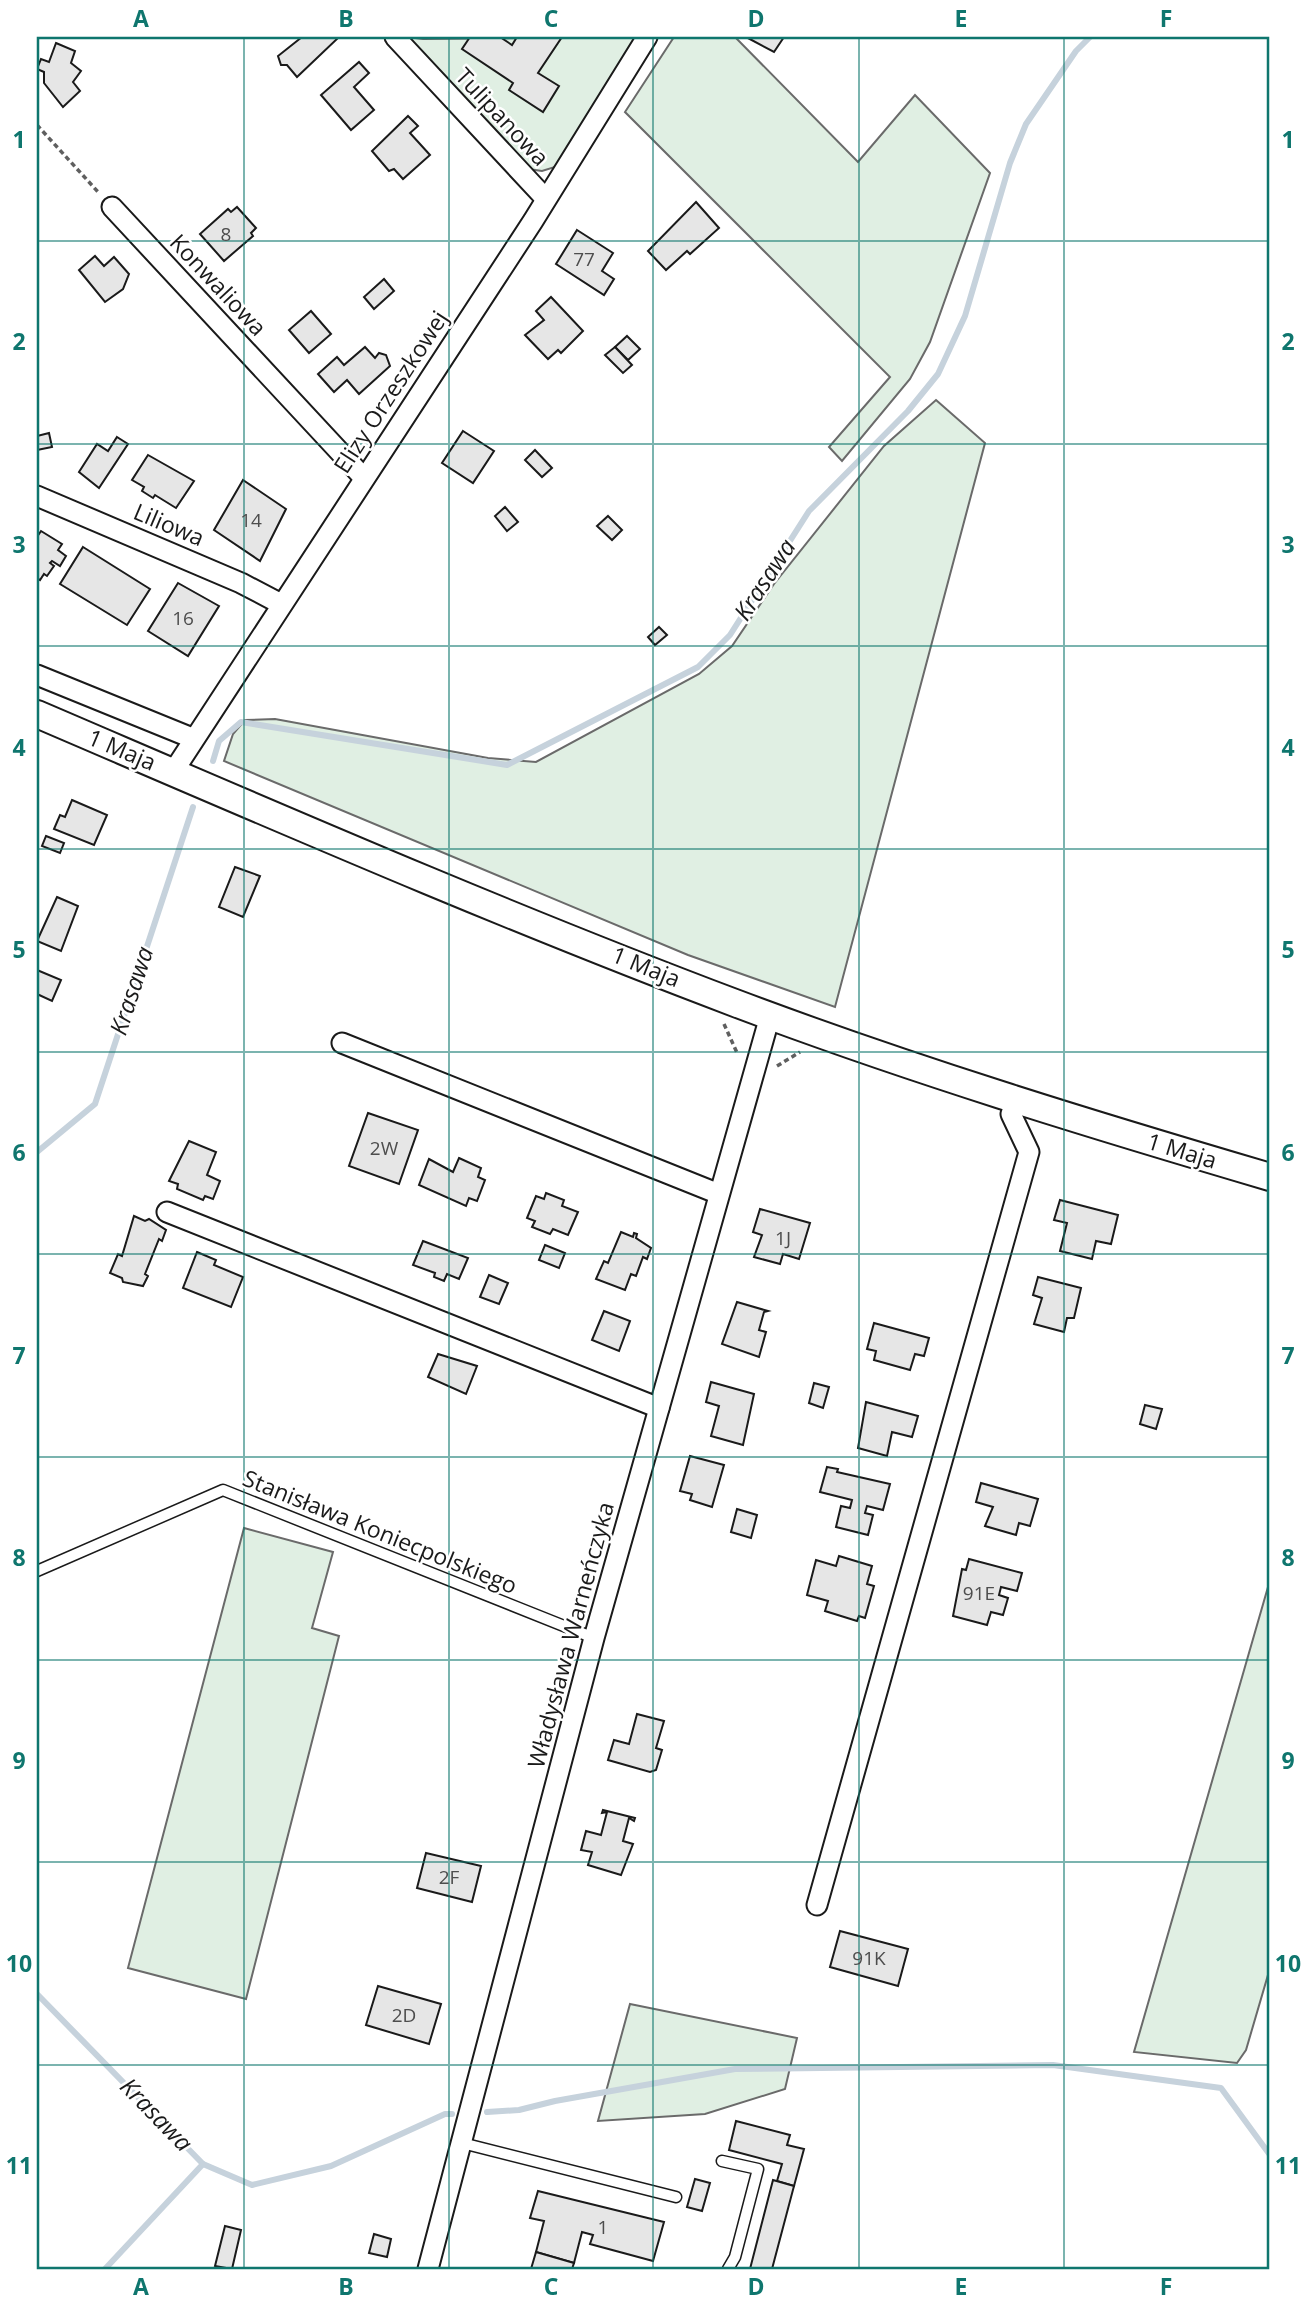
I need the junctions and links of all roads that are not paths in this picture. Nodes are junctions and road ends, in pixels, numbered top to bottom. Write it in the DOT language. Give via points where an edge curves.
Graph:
graph roads {
  1 [pos="395,37"];
  2 [pos="647,37"];
  3 [pos="545,198"];
  4 [pos="112,207"];
  5 [pos="364,478"];
  6 [pos="37,496"];
  7 [pos="281,604"];
  8 [pos="37,675"];
  9 [pos="37,714"];
  10 [pos="192,738"];
  11 [pos="173,772"];
  12 [pos="770,1016"];
  13 [pos="342,1043"];
  14 [pos="1016,1100"];
  15 [pos="1270,1177"];
  16 [pos="719,1194"];
  17 [pos="167,1212"];
  18 [pos="659,1408"];
  19 [pos="37,1571"];
  20 [pos="594,1638"];
  21 [pos="817,1905"];
  22 [pos="462,2143"];
  23 [pos="722,2161"];
  24 [pos="676,2197"];
  25 [pos="428,2269"];
  26 [pos="728,2269"];
  1 -- 3 [label="street, Tulipanowa"];
  2 -- 3 [label="street, Elizy Orzeszkowej"];
  3 -- 5 [label="street, Elizy Orzeszkowej"];
  4 -- 5 [label="street, Konwaliowa"];
  5 -- 7 [label="street, Elizy Orzeszkowej"];
  6 -- 7 [label="street, Liliowa"];
  7 -- 10 [label="street, Elizy Orzeszkowej"];
  8 -- 10 [label="street"];
  9 -- 11 [label="main road, 1 Maja"];
  10 -- 11 [label="street, Elizy Orzeszkowej"];
  11 -- 12 [label="main road, 1 Maja"];
  12 -- 14 [label="main road, 1 Maja"];
  12 -- 16 [label="street, Władysława Warneńczyka"];
  13 -- 16 [label="street"];
  14 -- 15 [label="main road, 1 Maja"];
  14 -- 21 [label="street" via="1012,1114 1029,1152"];
  16 -- 18 [label="street, Władysława Warneńczyka"];
  17 -- 18 [label="street"];
  18 -- 20 [label="street, Władysława Warneńczyka"];
  19 -- 20 [label="lane, Stanisława Koniecpolskiego" via="223,1490"];
  20 -- 22 [label="street, Władysława Warneńczyka"];
  22 -- 24 [label="lane"];
  22 -- 25 [label="street, Władysława Warneńczyka"];
  23 -- 26 [label="lane" via="758,2169"];
}
